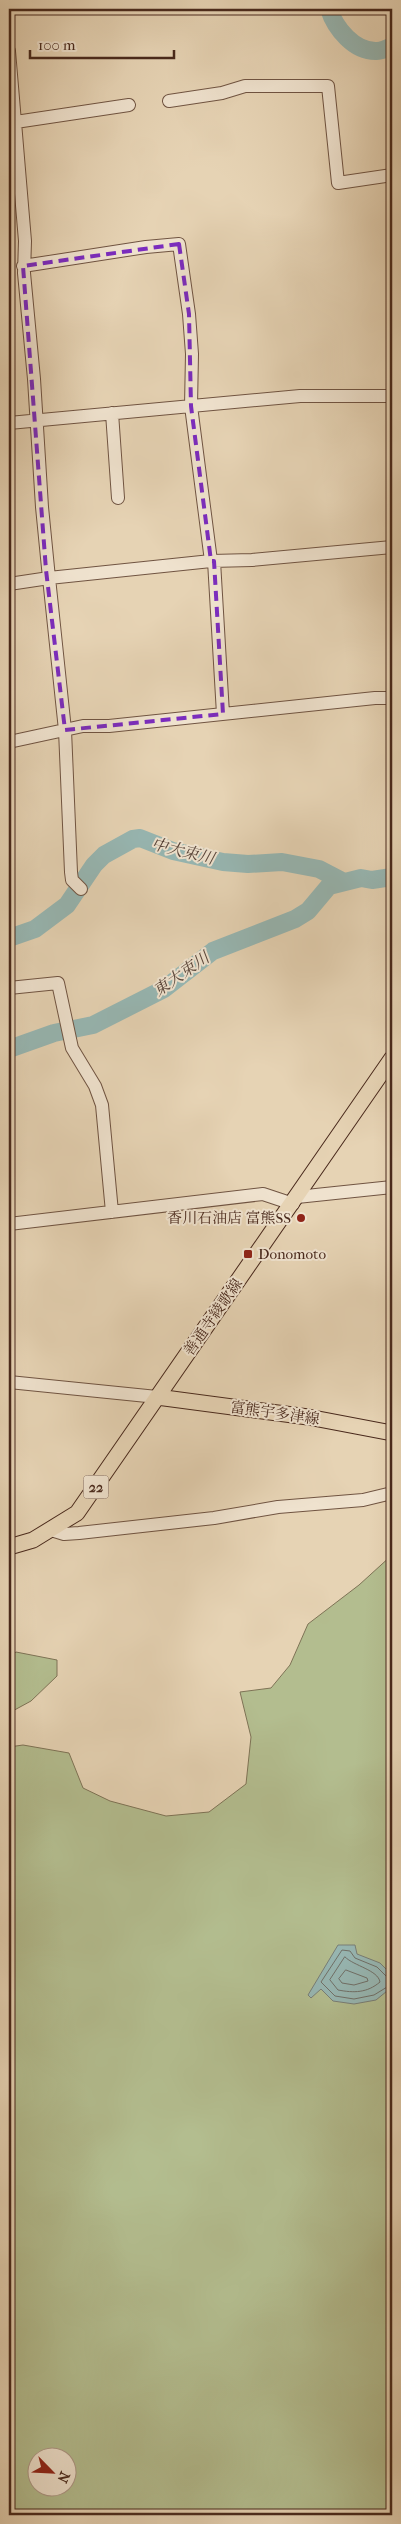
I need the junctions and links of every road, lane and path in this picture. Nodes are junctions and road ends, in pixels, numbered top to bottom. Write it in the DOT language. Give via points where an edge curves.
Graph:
graph roads {
  1 [pos="9,51"];
  2 [pos="169,101"];
  3 [pos="129,104"];
  4 [pos="12,123"];
  5 [pos="392,175"];
  6 [pos="24,266"];
  7 [pos="392,396"];
  8 [pos="191,406"];
  9 [pos="112,414"];
  10 [pos="36,419"];
  11 [pos="9,423"];
  12 [pos="118,498"];
  13 [pos="392,547"];
  14 [pos="214,563"];
  15 [pos="50,581"];
  16 [pos="9,584"];
  17 [pos="392,698"];
  18 [pos="223,714"];
  19 [pos="65,730"];
  20 [pos="9,742"];
  21 [pos="79,888"];
  22 [pos="9,988"];
  23 [pos="392,1058"];
  24 [pos="392,1187"];
  25 [pos="295,1200"];
  26 [pos="112,1212"];
  27 [pos="9,1224"];
  28 [pos="9,1382"];
  29 [pos="157,1397"];
  30 [pos="392,1433"];
  31 [pos="392,1493"];
  32 [pos="51,1530"];
  33 [pos="9,1546"];
  1 -- 4 [label="street"];
  2 -- 5 [label="street" via="245,86 328,86 338,183"];
  3 -- 4 [label="street"];
  4 -- 6 [label="street" via="25,241"];
  6 -- 8 [label="street" via="179,244 192,354"];
  6 -- 10 [label="street"];
  7 -- 8 [label="street" via="300,396"];
  8 -- 9 [label="street"];
  8 -- 14 [label="street"];
  9 -- 10 [label="street"];
  9 -- 12 [label="street" via="110,465"];
  10 -- 11 [label="street"];
  10 -- 15 [label="street" via="46,570"];
  13 -- 14 [label="street"];
  14 -- 15 [label="street"];
  14 -- 18 [label="street"];
  15 -- 16 [label="street"];
  15 -- 19 [label="street"];
  17 -- 18 [label="street"];
  18 -- 19 [label="street"];
  19 -- 20 [label="street"];
  19 -- 21 [label="street" via="70,872"];
  22 -- 26 [label="street" via="58,983 72,1048 95,1086 102,1106"];
  23 -- 25 [label="main road, 善通寺綾歌線 / 22"];
  24 -- 25 [label="street"];
  25 -- 26 [label="street" via="263,1194"];
  25 -- 29 [label="main road, 善通寺綾歌線 / 22"];
  26 -- 27 [label="street"];
  28 -- 29 [label="street"];
  29 -- 30 [label="main road, 富熊宇多津線" via="308,1417"];
  29 -- 32 [label="main road, 善通寺綾歌線 / 22" via="77,1512"];
  31 -- 32 [label="street" via="363,1500 278,1507 214,1518 79,1533 64,1534"];
  32 -- 33 [label="main road, 善通寺綾歌線 / 22" via="33,1540"];
}
